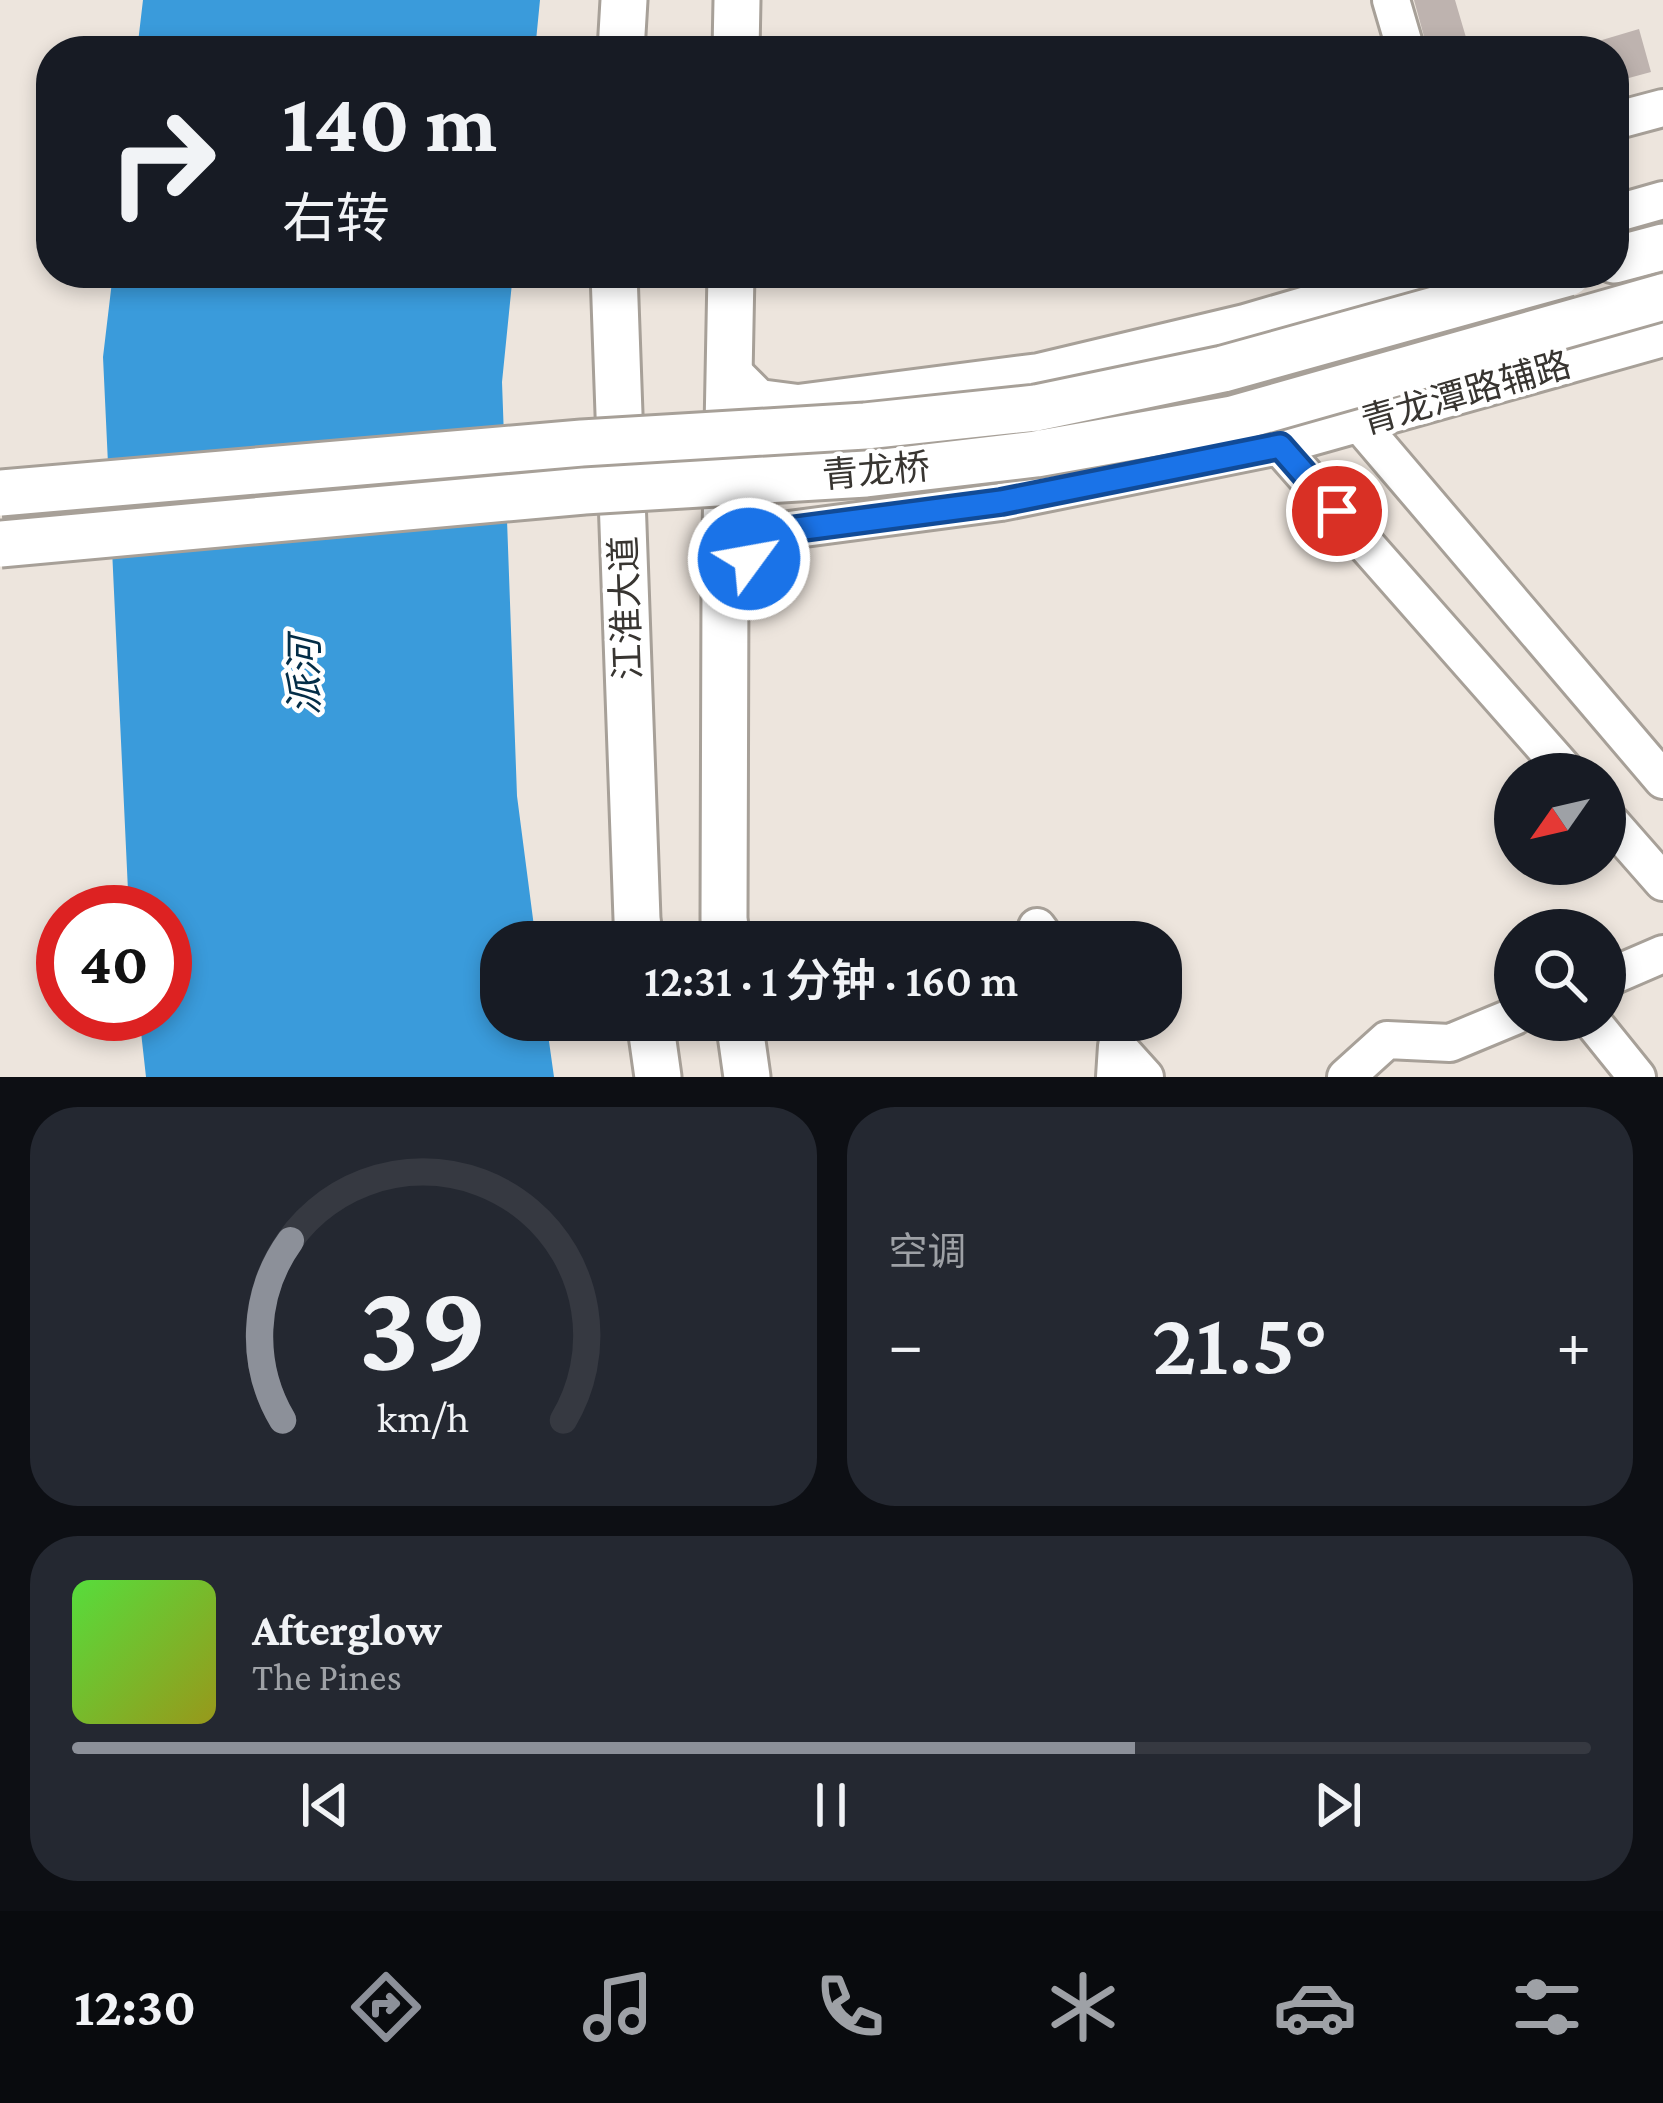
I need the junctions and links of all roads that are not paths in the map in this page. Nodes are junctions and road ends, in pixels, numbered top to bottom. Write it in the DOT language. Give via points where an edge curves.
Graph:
graph roads {
  1 [pos="624,0"];
  2 [pos="736,0"];
  3 [pos="1391,0"];
  4 [pos="622,36"];
  5 [pos="736,36"];
  6 [pos="1402,36"];
  7 [pos="1663,108"];
  8 [pos="1629,117"];
  9 [pos="1663,200"];
  10 [pos="1629,210"];
  11 [pos="1663,247"];
  12 [pos="1629,256"];
  13 [pos="615,288"];
  14 [pos="731,288"];
  15 [pos="1365,288"];
  16 [pos="1514,288"];
  17 [pos="1663,297"];
  18 [pos="1663,338"];
  19 [pos="729,368"];
  20 [pos="1359,423"];
  21 [pos="1280,446"];
  22 [pos="0,493"];
  23 [pos="0,544"];
  24 [pos="725,585"];
  25 [pos="1550,753"];
  26 [pos="1663,780"];
  27 [pos="1626,840"];
  28 [pos="1663,882"];
  29 [pos="637,921"];
  30 [pos="724,921"];
  31 [pos="1663,955"];
  32 [pos="1626,970"];
  33 [pos="1494,1024"];
  34 [pos="653,1041"];
  35 [pos="742,1041"];
  36 [pos="1608,1041"];
  37 [pos="1111,1048"];
  38 [pos="1350,1076"];
  39 [pos="658,1077"];
  40 [pos="747,1077"];
  41 [pos="1145,1077"];
  42 [pos="1637,1077"];
  1 -- 4 [label="main road"];
  2 -- 5 [label="main road"];
  3 -- 6 [label="street"];
  7 -- 8 [label="street"];
  9 -- 10 [label="street"];
  11 -- 12 [label="main road"];
  13 -- 29 [label="main road, 江淮大道"];
  14 -- 19 [label="main road"];
  15 -- 19 [label="street" via="1039,372 798,403 759,398"];
  16 -- 22 [label="main road, 青龙桥, bridge" via="1222,369 1036,408"];
  17 -- 23 [label="main road, 青龙桥, bridge" via="1233,418 1036,454"];
  18 -- 20 [label="street, 青龙潭路辅路"];
  19 -- 24 [label="main road"];
  20 -- 21 [label="street, 青龙潭路辅路"];
  20 -- 26 [label="street"];
  21 -- 24 [label="street, 青龙潭路辅路" via="1001,502 774,532"];
  21 -- 25 [label="street"];
  24 -- 30 [label="main road"];
  27 -- 28 [label="street"];
  31 -- 32 [label="street"];
  33 -- 38 [label="street" via="1450,1042 1387,1040"];
  34 -- 39 [label="main road"];
  35 -- 40 [label="main road"];
  36 -- 42 [label="street"];
  37 -- 41 [label="street"];
}
